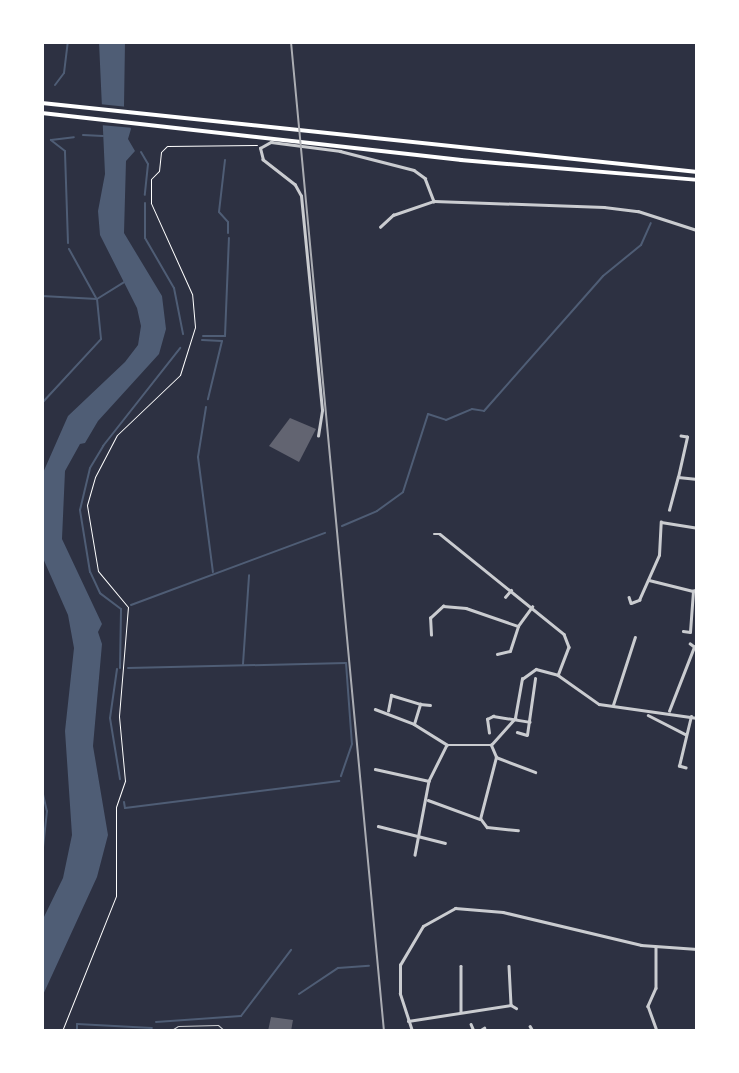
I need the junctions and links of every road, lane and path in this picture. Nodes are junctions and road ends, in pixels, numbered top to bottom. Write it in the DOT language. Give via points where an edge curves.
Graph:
graph roads {
  1 [pos="42,103"];
  2 [pos="42,113"];
  3 [pos="262,145"];
  4 [pos="339,149"];
  5 [pos="697,172"];
  6 [pos="697,180"];
  7 [pos="434,201"];
  8 [pos="380,227"];
  9 [pos="697,230"];
  10 [pos="318,436"];
  11 [pos="681,436"];
  12 [pos="678,477"];
  13 [pos="697,479"];
  14 [pos="669,510"];
  15 [pos="697,528"];
  16 [pos="434,534"];
  17 [pos="649,580"];
  18 [pos="511,590"];
  19 [pos="695,590"];
  20 [pos="505,597"];
  21 [pos="629,597"];
  22 [pos="532,607"];
  23 [pos="518,626"];
  24 [pos="682,631"];
  25 [pos="431,635"];
  26 [pos="635,637"];
  27 [pos="690,644"];
  28 [pos="497,654"];
  29 [pos="558,676"];
  30 [pos="535,679"];
  31 [pos="420,704"];
  32 [pos="430,705"];
  33 [pos="613,705"];
  34 [pos="375,709"];
  35 [pos="669,710"];
  36 [pos="388,711"];
  37 [pos="648,715"];
  38 [pos="691,716"];
  39 [pos="515,718"];
  40 [pos="697,718"];
  41 [pos="530,722"];
  42 [pos="414,724"];
  43 [pos="516,732"];
  44 [pos="489,733"];
  45 [pos="685,734"];
  46 [pos="447,745"];
  47 [pos="491,745"];
  48 [pos="496,757"];
  49 [pos="686,768"];
  50 [pos="375,769"];
  51 [pos="535,772"];
  52 [pos="429,781"];
  53 [pos="428,800"];
  54 [pos="480,818"];
  55 [pos="378,826"];
  56 [pos="518,830"];
  57 [pos="419,835"];
  58 [pos="445,843"];
  59 [pos="415,855"];
  60 [pos="656,947"];
  61 [pos="697,949"];
  62 [pos="461,966"];
  63 [pos="509,967"];
  64 [pos="511,1005"];
  65 [pos="516,1008"];
  66 [pos="461,1012"];
  67 [pos="408,1021"];
  68 [pos="471,1024"];
  69 [pos="530,1026"];
  70 [pos="484,1028"];
  71 [pos="62,1031"];
  72 [pos="170,1031"];
  73 [pos="225,1031"];
  74 [pos="412,1031"];
  75 [pos="474,1031"];
  76 [pos="480,1031"];
  77 [pos="533,1031"];
  78 [pos="584,1031"];
  79 [pos="592,1031"];
  80 [pos="657,1031"];
  1 -- 5 [label="main road"];
  2 -- 4 [label="main road"];
  3 -- 4 [label="street"];
  3 -- 10 [label="street" via="263,160 295,185 301,196 322,411"];
  3 -- 71 [label="path" via="167,146 161,152 159,171 151,179 154,213 192,294 195,327 180,375 117,435 95,477 88,505 98,571 128,607 119,716 125,781 116,807 116,896"];
  4 -- 6 [label="main road"];
  4 -- 7 [label="street" via="414,170 425,178"];
  7 -- 8 [label="street" via="393,215"];
  7 -- 9 [label="street" via="604,207 638,211"];
  11 -- 12 [label="street" via="687,437"];
  12 -- 13 [label="street"];
  12 -- 14 [label="street"];
  15 -- 17 [label="street" via="661,522 661,550"];
  16 -- 18 [label="street" via="440,534"];
  17 -- 19 [label="street"];
  17 -- 21 [label="street" via="636,603 628,602"];
  18 -- 20 [label="street"];
  18 -- 22 [label="street"];
  19 -- 24 [label="street" via="690,632"];
  22 -- 23 [label="street"];
  22 -- 29 [label="street" via="567,640"];
  23 -- 25 [label="street" via="466,608 443,606 430,618"];
  23 -- 28 [label="street" via="510,651"];
  26 -- 33 [label="street"];
  27 -- 35 [label="street" via="694,647"];
  29 -- 33 [label="street" via="593,701"];
  29 -- 39 [label="street" via="536,669 525,674"];
  30 -- 41 [label="street"];
  31 -- 32 [label="street"];
  31 -- 36 [label="street" via="391,695"];
  31 -- 42 [label="street"];
  33 -- 35 [label="street"];
  34 -- 36 [label="street"];
  35 -- 38 [label="street"];
  36 -- 42 [label="street"];
  37 -- 45 [label="street"];
  38 -- 40 [label="street"];
  38 -- 45 [label="street"];
  39 -- 41 [label="street"];
  39 -- 44 [label="street" via="487,719"];
  39 -- 47 [label="street"];
  41 -- 43 [label="street" via="527,735"];
  42 -- 46 [label="street"];
  45 -- 49 [label="street" via="679,766"];
  46 -- 47 [label="street"];
  46 -- 52 [label="street"];
  47 -- 48 [label="street"];
  48 -- 51 [label="street"];
  48 -- 54 [label="street"];
  50 -- 52 [label="street"];
  52 -- 53 [label="street"];
  53 -- 54 [label="street"];
  53 -- 57 [label="street"];
  54 -- 56 [label="street" via="486,827"];
  55 -- 57 [label="street"];
  57 -- 58 [label="street"];
  57 -- 59 [label="street"];
  60 -- 61 [label="street"];
  60 -- 67 [label="street" via="492,910 455,908 428,921 405,953 399,985"];
  60 -- 80 [label="street" via="656,988 649,1006"];
  62 -- 66 [label="street"];
  63 -- 64 [label="street"];
  64 -- 65 [label="street"];
  64 -- 66 [label="street"];
  66 -- 67 [label="street"];
  67 -- 74 [label="street"];
  68 -- 75 [label="street"];
  69 -- 77 [label="street"];
  70 -- 76 [label="street"];
  72 -- 73 [label="lane" via="178,1026 218,1024"];
  78 -- 79 [label="street"];
}
